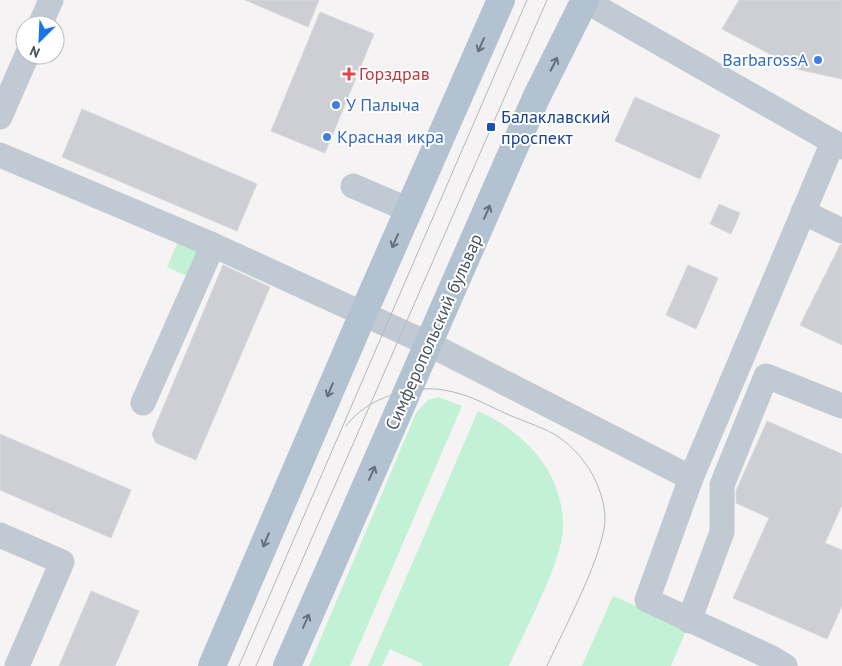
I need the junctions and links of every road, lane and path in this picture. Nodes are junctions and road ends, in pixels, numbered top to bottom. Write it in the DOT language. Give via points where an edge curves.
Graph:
graph roads {
  1 [pos="51,0"];
  2 [pos="501,0"];
  3 [pos="585,0"];
  4 [pos="44,15"];
  5 [pos="23,65"];
  6 [pos="0,118"];
  7 [pos="838,145"];
  8 [pos="0,155"];
  9 [pos="353,186"];
  10 [pos="408,210"];
  11 [pos="803,212"];
  12 [pos="842,231"];
  13 [pos="213,245"];
  14 [pos="363,314"];
  15 [pos="428,344"];
  16 [pos="143,403"];
  17 [pos="842,406"];
  18 [pos="691,478"];
  19 [pos="0,535"];
  20 [pos="688,621"];
  21 [pos="17,666"];
  22 [pos="212,666"];
  23 [pos="287,666"];
  24 [pos="784,666"];
  1 -- 4 [label="street"];
  2 -- 10 [label="main road, one-way"];
  3 -- 7 [label="street"];
  15 -- 3 [label="main road, Симферопольский бульвар, one-way" via="536,98"];
  5 -- 6 [label="street"];
  7 -- 11 [label="street"];
  8 -- 13 [label="street"];
  9 -- 10 [label="street"];
  10 -- 14 [label="main road, one-way"];
  11 -- 12 [label="street"];
  11 -- 18 [label="street"];
  13 -- 14 [label="street"];
  13 -- 16 [label="street"];
  14 -- 15 [label="street"];
  14 -- 22 [label="main road, one-way"];
  15 -- 18 [label="street"];
  23 -- 15 [label="main road, Симферопольский бульвар, one-way"];
  17 -- 20 [label="street" via="766,376 722,486 722,532"];
  18 -- 20 [label="street" via="646,600"];
  19 -- 21 [label="street" via="62,562"];
  20 -- 24 [label="street"];
}
